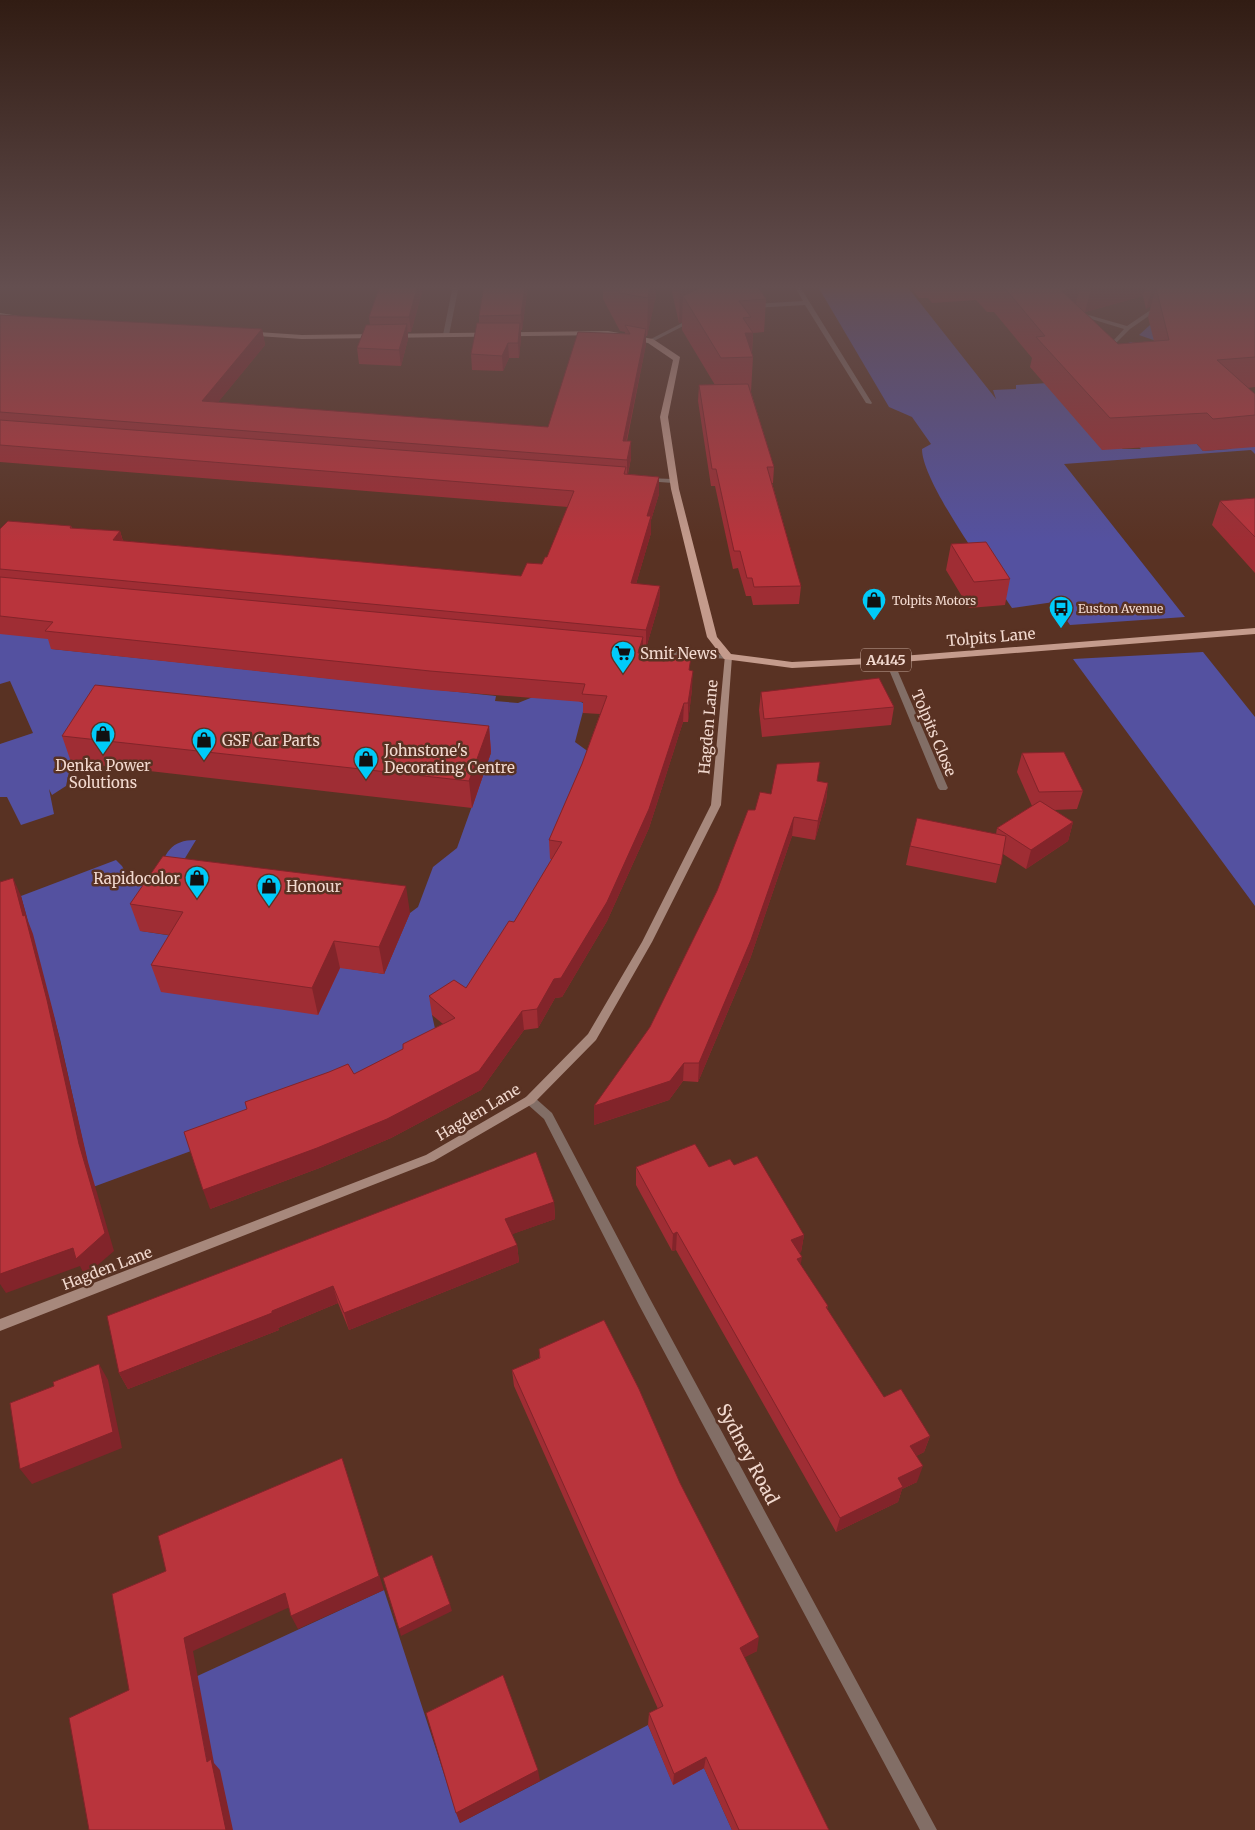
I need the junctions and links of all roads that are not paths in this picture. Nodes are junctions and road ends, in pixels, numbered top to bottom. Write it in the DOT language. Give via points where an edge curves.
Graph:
graph roads {
  1 [pos="674,370"];
  2 [pos="848,370"];
  3 [pos="869,403"];
  4 [pos="673,480"];
  5 [pos="639,481"];
  6 [pos="1255,631"];
  7 [pos="616,649"];
  8 [pos="728,658"];
  9 [pos="889,660"];
  10 [pos="943,788"];
  11 [pos="530,1100"];
  12 [pos="0,1325"];
  13 [pos="929,1830"];
  1 -- 4 [label="main road" via="664,417"];
  2 -- 3 [label="street"];
  4 -- 5 [label="street"];
  4 -- 8 [label="main road" via="712,637"];
  6 -- 9 [label="main road, Tolpits Lane / A4145"];
  7 -- 8 [label="street"];
  8 -- 9 [label="main road, Tolpits Lane / A4145" via="792,665"];
  8 -- 11 [label="street, Hagden Lane" via="716,805 647,942 592,1037"];
  9 -- 10 [label="street, Tolpits Close"];
  11 -- 12 [label="street, Hagden Lane" via="430,1158"];
  11 -- 13 [label="street, Sydney Road" via="548,1116"];
}
